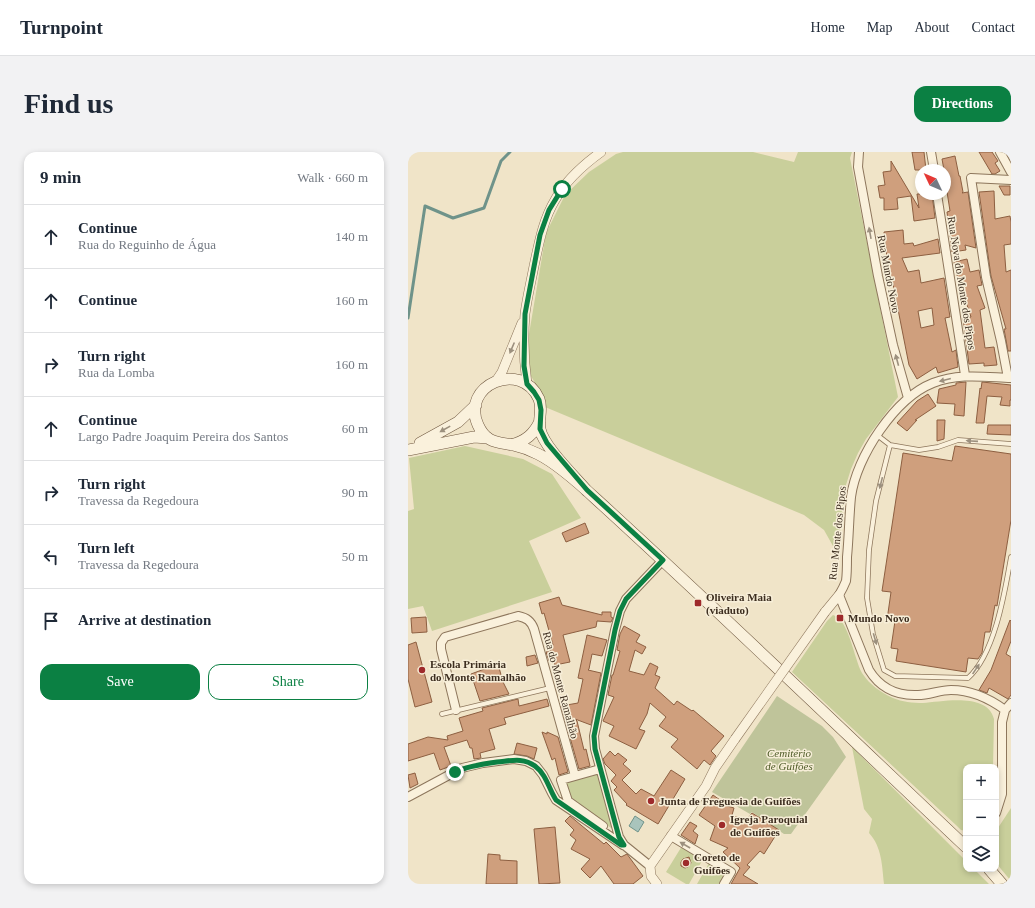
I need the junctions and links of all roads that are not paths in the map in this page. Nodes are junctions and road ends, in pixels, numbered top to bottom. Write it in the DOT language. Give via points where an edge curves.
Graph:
graph roads {
  1 [pos="601,152"];
  2 [pos="859,152"];
  3 [pos="931,152"];
  4 [pos="1000,152"];
  5 [pos="933,164"];
  6 [pos="1011,172"];
  7 [pos="1011,180"];
  8 [pos="938,200"];
  9 [pos="525,314"];
  10 [pos="965,375"];
  11 [pos="1010,378"];
  12 [pos="496,381"];
  13 [pos="527,384"];
  14 [pos="908,398"];
  15 [pos="476,405"];
  16 [pos="540,420"];
  17 [pos="877,435"];
  18 [pos="488,438"];
  19 [pos="511,444"];
  20 [pos="1011,444"];
  21 [pos="890,445"];
  22 [pos="409,449"];
  23 [pos="587,490"];
  24 [pos="1011,557"];
  25 [pos="663,560"];
  26 [pos="839,595"];
  27 [pos="550,688"];
  28 [pos="1011,703"];
  29 [pos="456,710"];
  30 [pos="1005,710"];
  31 [pos="442,714"];
  32 [pos="1002,722"];
  33 [pos="1011,726"];
  34 [pos="600,769"];
  35 [pos="575,776"];
  36 [pos="408,797"];
  37 [pos="999,804"];
  38 [pos="670,836"];
  39 [pos="619,837"];
  40 [pos="963,844"];
  41 [pos="624,845"];
  42 [pos="650,866"];
  43 [pos="992,872"];
  44 [pos="657,884"];
  45 [pos="724,884"];
  46 [pos="1002,884"];
  1 -- 9 [label="street" via="573,176 549,210 540,235"];
  14 -- 2 [label="street, Rua Mundo Novo, one-way" via="892,345 878,276 858,167"];
  3 -- 5 [label="street"];
  4 -- 6 [label="street"];
  7 -- 11 [label="street" via="971,178 986,277"];
  8 -- 10 [label="street, Rua Nova do Monte dos Pipos"];
  9 -- 12 [label="street, one-way" via="511,352"];
  9 -- 13 [label="street" via="524,366"];
  10 -- 11 [label="street, Rua Monte dos Pipos"];
  10 -- 14 [label="street, Rua Monte dos Pipos, one-way" via="933,383"];
  12 -- 13 [label="main road" via="517,380"];
  12 -- 15 [label="main road" via="483,391"];
  13 -- 16 [label="main road" via="539,400"];
  14 -- 17 [label="street, Rua Monte dos Pipos"];
  15 -- 18 [label="main road" via="477,423"];
  15 -- 22 [label="main road, one-way" via="458,422"];
  16 -- 19 [label="main road" via="536,430 529,437"];
  16 -- 23 [label="main road" via="540,429 547,443"];
  17 -- 21 [label="lane"];
  17 -- 26 [label="street, Rua Monte dos Pipos" via="860,464 855,479 851,496 846,580"];
  18 -- 19 [label="main road" via="495,442"];
  18 -- 22 [label="main road" via="474,437"];
  19 -- 23 [label="main road" via="549,460"];
  20 -- 21 [label="lane, one-way" via="958,440 919,450"];
  21 -- 24 [label="lane, one-way" via="876,501 869,550 867,598 873,634 884,670 895,676 968,678 976,671 993,635 1005,592"];
  23 -- 25 [label="main road"];
  25 -- 34 [label="street" via="626,599 617,620 594,736"];
  25 -- 40 [label="main road"];
  26 -- 30 [label="street" via="869,670 881,685 904,694 960,691 988,699"];
  26 -- 38 [label="street, Rua Monte dos Pipos, bridge" via="715,768 706,786"];
  27 -- 29 [label="lane"];
  27 -- 29 [label="street, Rua do Monte Ramalhão" via="531,622 525,617 518,616 445,637 441,642"];
  27 -- 35 [label="street, Rua do Monte Ramalhão"];
  28 -- 30 [label="street"];
  29 -- 31 [label="lane"];
  30 -- 32 [label="street"];
  32 -- 33 [label="street"];
  32 -- 37 [label="street" via="1002,794"];
  34 -- 35 [label="street"];
  34 -- 39 [label="street"];
  35 -- 39 [label="street" via="561,780 568,801"];
  36 -- 41 [label="street" via="462,768 520,760 536,766 556,800"];
  38 -- 42 [label="street, Rua Monte dos Pipos"];
  45 -- 38 [label="street, one-way" via="731,872"];
  39 -- 41 [label="street"];
  41 -- 42 [label="street"];
  42 -- 44 [label="street" via="651,876"];
  43 -- 46 [label="main road"];
}
